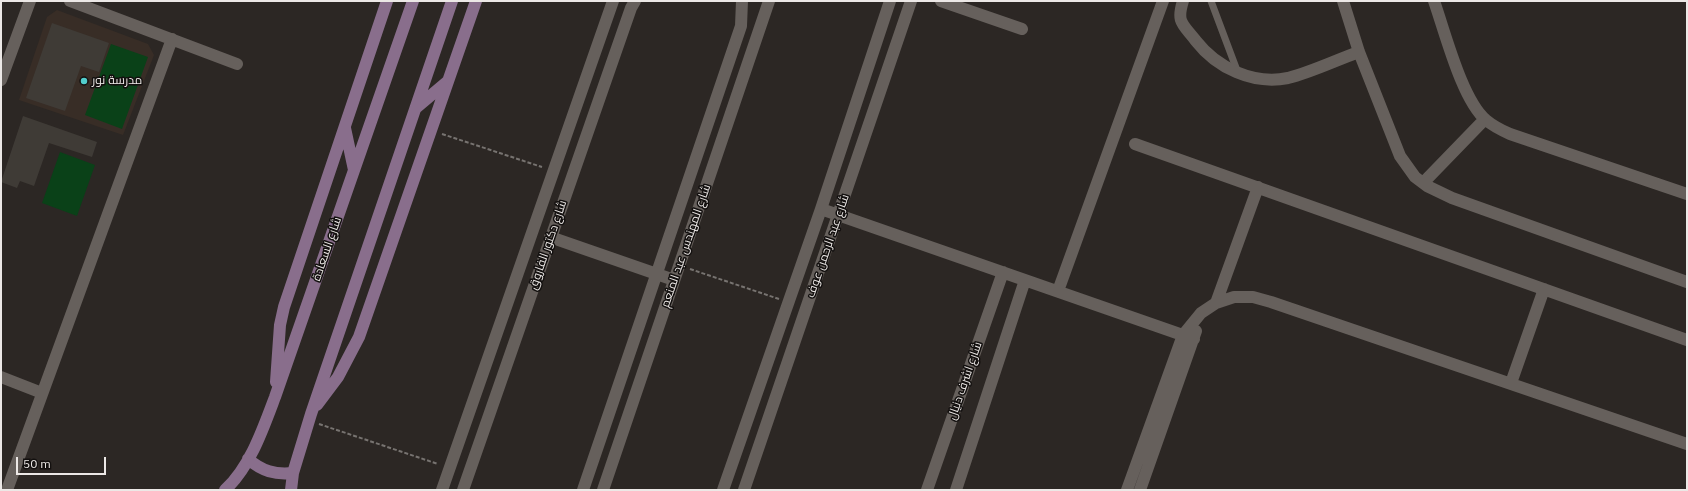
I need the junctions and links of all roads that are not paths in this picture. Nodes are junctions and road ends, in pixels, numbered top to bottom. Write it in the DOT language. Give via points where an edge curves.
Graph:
graph roads {
  1 [pos="30,1"];
  2 [pos="387,1"];
  3 [pos="413,1"];
  4 [pos="452,1"];
  5 [pos="476,1"];
  6 [pos="613,1"];
  7 [pos="619,1"];
  8 [pos="742,1"];
  9 [pos="769,1"];
  10 [pos="890,1"];
  11 [pos="911,1"];
  12 [pos="941,1"];
  13 [pos="1163,1"];
  14 [pos="1183,1"];
  15 [pos="1211,1"];
  16 [pos="1343,1"];
  17 [pos="1434,1"];
  18 [pos="78,2"];
  19 [pos="633,4"];
  20 [pos="1022,29"];
  21 [pos="172,39"];
  22 [pos="1359,52"];
  23 [pos="238,64"];
  24 [pos="1238,73"];
  25 [pos="1,80"];
  26 [pos="448,80"];
  27 [pos="415,109"];
  28 [pos="1485,119"];
  29 [pos="345,126"];
  30 [pos="1135,144"];
  31 [pos="354,170"];
  32 [pos="1423,183"];
  33 [pos="1258,187"];
  34 [pos="1687,194"];
  35 [pos="821,209"];
  36 [pos="839,215"];
  37 [pos="550,237"];
  38 [pos="1003,272"];
  39 [pos="657,274"];
  40 [pos="674,280"];
  41 [pos="1025,280"];
  42 [pos="1687,282"];
  43 [pos="1544,289"];
  44 [pos="1058,291"];
  45 [pos="1216,303"];
  46 [pos="1189,337"];
  47 [pos="1687,340"];
  48 [pos="1,377"];
  49 [pos="1511,383"];
  50 [pos="42,393"];
  51 [pos="275,397"];
  52 [pos="309,417"];
  53 [pos="1687,444"];
  54 [pos="248,460"];
  55 [pos="293,473"];
  56 [pos="7,490"];
  57 [pos="225,490"];
  58 [pos="291,490"];
  59 [pos="442,490"];
  60 [pos="463,490"];
  61 [pos="583,490"];
  62 [pos="602,490"];
  63 [pos="723,490"];
  64 [pos="744,490"];
  65 [pos="927,490"];
  66 [pos="956,490"];
  67 [pos="1127,490"];
  68 [pos="1140,490"];
  1 -- 25 [label="street"];
  2 -- 29 [label="street"];
  3 -- 31 [label="street, شارع السعادة"];
  4 -- 27 [label="street"];
  5 -- 26 [label="street"];
  6 -- 59 [label="street, شارع دكتور الفاروق"];
  7 -- 19 [label="street"];
  8 -- 39 [label="street, شارع المهندس عبد المنعم" via="741,26"];
  9 -- 40 [label="street, شارع المهندس عبد المنعم"];
  10 -- 35 [label="street, شارع عبد الرحمن عوف"];
  11 -- 36 [label="street, شارع عبد الرحمن عوف"];
  12 -- 20 [label="street"];
  13 -- 44 [label="street"];
  14 -- 24 [label="street" via="1181,21 1210,55"];
  15 -- 24 [label="lane"];
  16 -- 22 [label="street"];
  17 -- 28 [label="street" via="1466,92 1474,107"];
  18 -- 21 [label="street"];
  19 -- 37 [label="street, شارع دكتور الفاروق"];
  21 -- 23 [label="street"];
  21 -- 50 [label="street"];
  22 -- 24 [label="street" via="1288,78 1260,78"];
  22 -- 32 [label="street" via="1400,156"];
  26 -- 27 [label="street"];
  26 -- 52 [label="street" via="359,337 338,377"];
  27 -- 52 [label="street"];
  28 -- 32 [label="street"];
  28 -- 34 [label="street" via="1510,134"];
  29 -- 31 [label="street"];
  29 -- 51 [label="street" via="284,307"];
  30 -- 33 [label="street"];
  31 -- 51 [label="street, شارع السعادة"];
  32 -- 42 [label="street" via="1452,198"];
  33 -- 43 [label="street"];
  33 -- 45 [label="street"];
  35 -- 36 [label="street"];
  35 -- 63 [label="street, شارع عبد الرحمن عوف"];
  36 -- 38 [label="street"];
  36 -- 64 [label="street, شارع عبد الرحمن عوف"];
  37 -- 39 [label="street"];
  37 -- 60 [label="street, شارع دكتور الفاروق"];
  38 -- 41 [label="street"];
  38 -- 65 [label="street, شارع اشرف دنيال"];
  39 -- 40 [label="street"];
  39 -- 61 [label="street, شارع المهندس عبد المنعم"];
  40 -- 62 [label="street, شارع المهندس عبد المنعم"];
  41 -- 44 [label="street"];
  41 -- 66 [label="street, شارع اشرف دنيال"];
  43 -- 47 [label="street"];
  43 -- 49 [label="street"];
  44 -- 46 [label="street"];
  45 -- 46 [label="street" via="1201,313"];
  45 -- 49 [label="street" via="1234,297 1253,297"];
  46 -- 67 [label="street"];
  46 -- 68 [label="street"];
  48 -- 50 [label="street"];
  49 -- 53 [label="street"];
  50 -- 56 [label="street"];
  51 -- 54 [label="street, شارع السعادة"];
  52 -- 55 [label="street"];
  54 -- 55 [label="street" via="269,472"];
  54 -- 57 [label="street, شارع السعادة"];
  55 -- 58 [label="street"];
}
